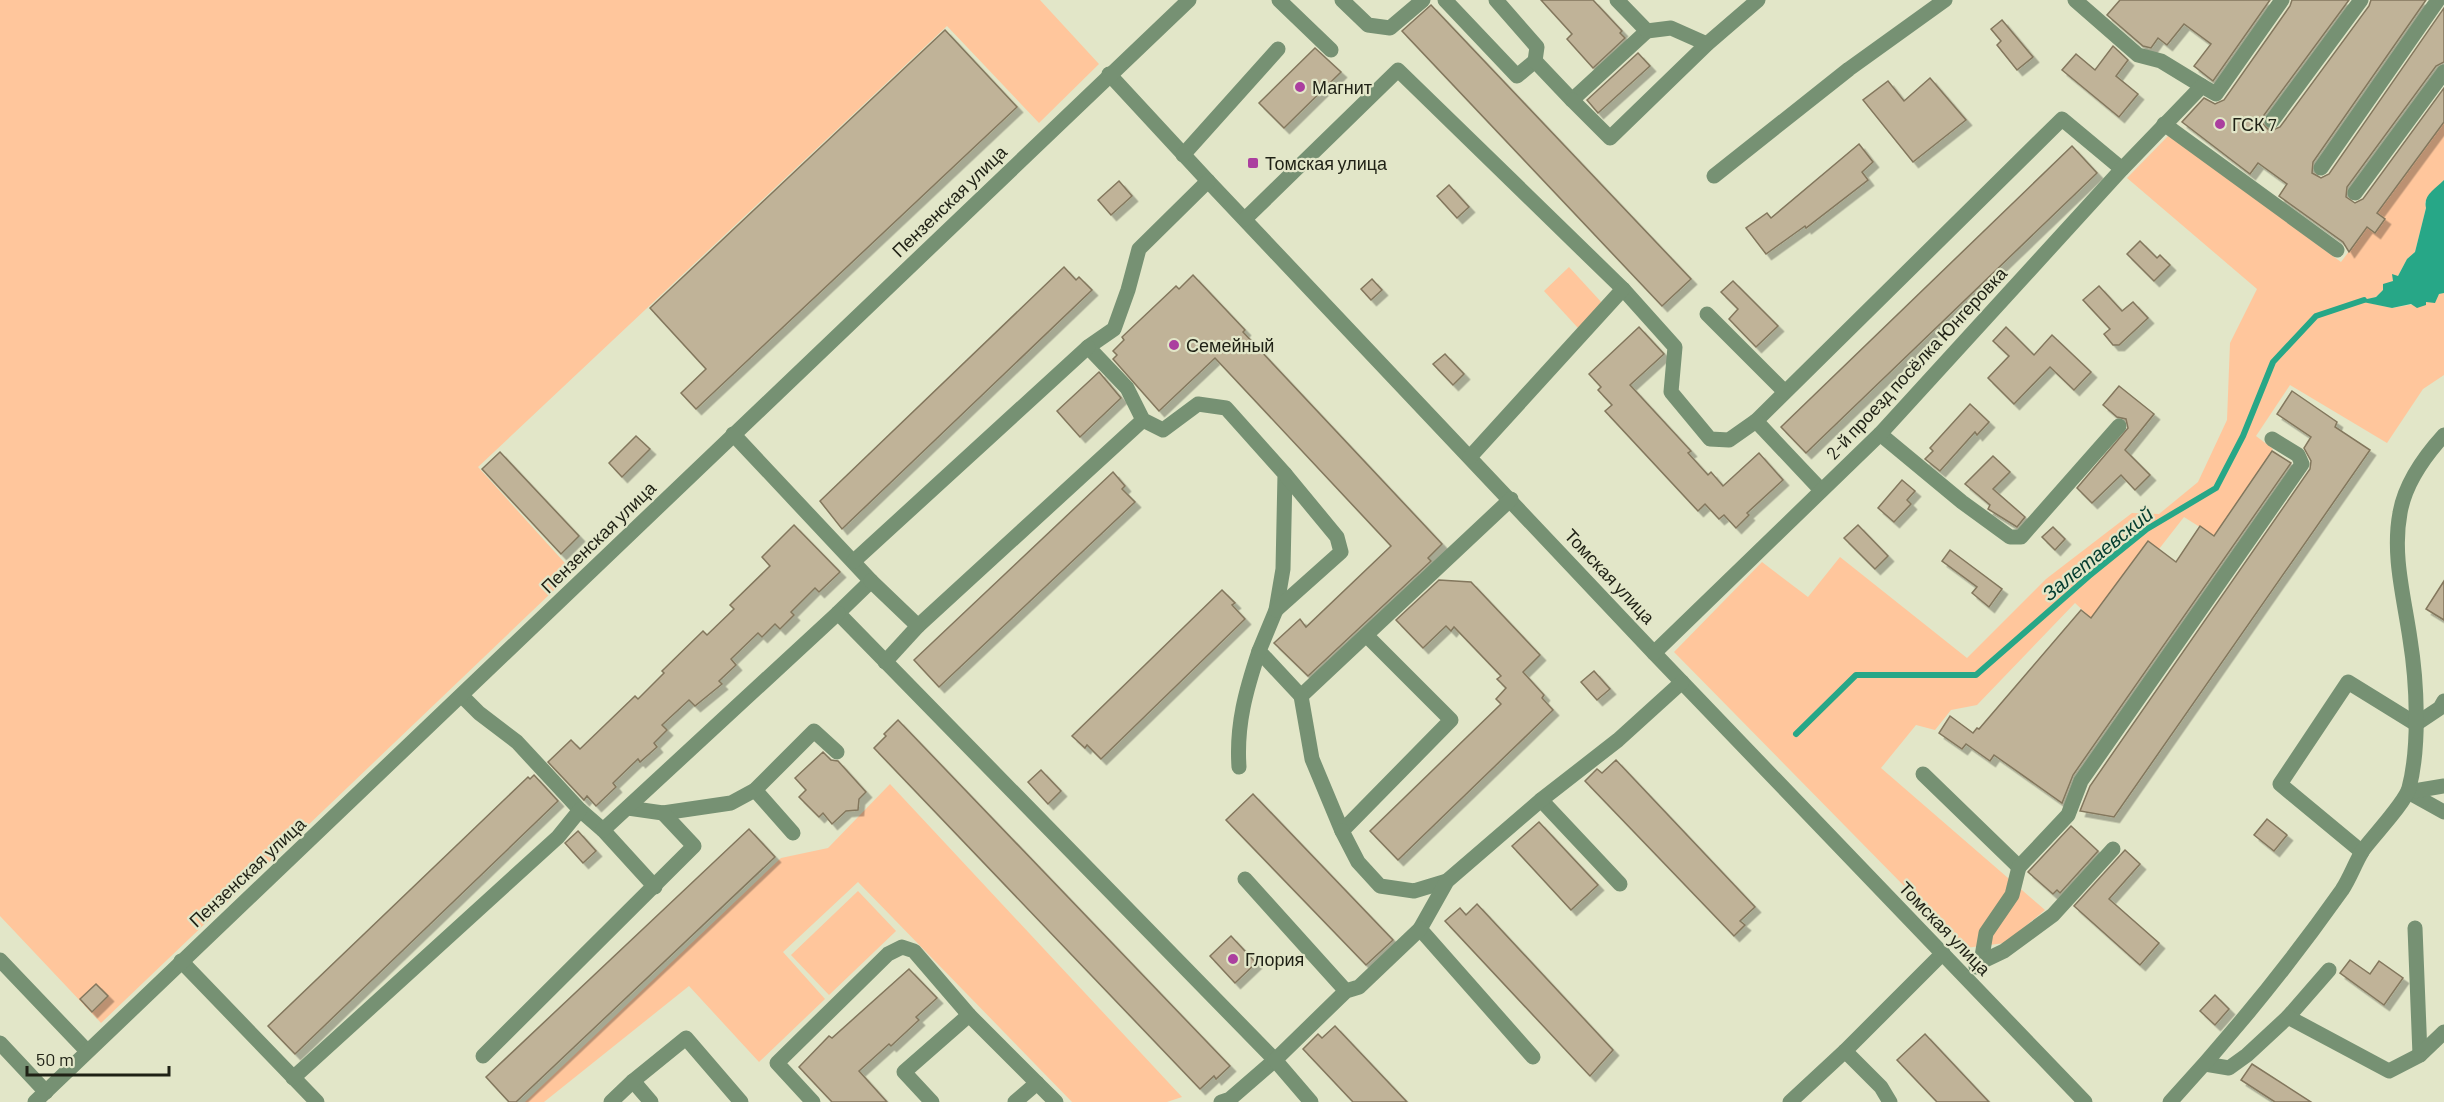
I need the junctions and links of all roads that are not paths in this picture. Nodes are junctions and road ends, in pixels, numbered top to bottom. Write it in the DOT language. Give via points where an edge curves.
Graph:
graph roads {
  1 [pos="1189,0"];
  2 [pos="1279,0"];
  3 [pos="1342,0"];
  4 [pos="1423,0"];
  5 [pos="1445,0"];
  6 [pos="1496,0"];
  7 [pos="1617,0"];
  8 [pos="1758,0"];
  9 [pos="1945,0"];
  10 [pos="2075,0"];
  11 [pos="2282,0"];
  12 [pos="2361,0"];
  13 [pos="2438,0"];
  14 [pos="1647,31"];
  15 [pos="1707,44"];
  16 [pos="1278,49"];
  17 [pos="1331,50"];
  18 [pos="1536,61"];
  19 [pos="2444,72"];
  20 [pos="1109,74"];
  21 [pos="2202,86"];
  22 [pos="1572,100"];
  23 [pos="2272,121"];
  24 [pos="2164,124"];
  25 [pos="1183,154"];
  26 [pos="2320,168"];
  27 [pos="2121,169"];
  28 [pos="1714,176"];
  29 [pos="1208,181"];
  30 [pos="2355,193"];
  31 [pos="1245,219"];
  32 [pos="2337,250"];
  33 [pos="1623,289"];
  34 [pos="1707,314"];
  35 [pos="1088,346"];
  36 [pos="1784,391"];
  37 [pos="1143,420"];
  38 [pos="1756,421"];
  39 [pos="2119,426"];
  40 [pos="733,434"];
  41 [pos="1880,434"];
  42 [pos="2444,435"];
  43 [pos="2272,439"];
  44 [pos="1470,457"];
  45 [pos="1285,474"];
  46 [pos="1821,490"];
  47 [pos="1511,499"];
  48 [pos="854,561"];
  49 [pos="871,581"];
  50 [pos="1275,610"];
  51 [pos="838,613"];
  52 [pos="918,626"];
  53 [pos="1367,636"];
  54 [pos="1259,651"];
  55 [pos="1654,653"];
  56 [pos="885,662"];
  57 [pos="1682,682"];
  58 [pos="462,696"];
  59 [pos="1301,696"];
  60 [pos="2444,701"];
  61 [pos="2416,724"];
  62 [pos="837,752"];
  63 [pos="1239,767"];
  64 [pos="1923,774"];
  65 [pos="2444,786"];
  66 [pos="755,790"];
  67 [pos="2408,792"];
  68 [pos="1541,800"];
  69 [pos="628,808"];
  70 [pos="580,810"];
  71 [pos="2444,812"];
  72 [pos="663,813"];
  73 [pos="603,830"];
  74 [pos="1342,831"];
  75 [pos="793,833"];
  76 [pos="2113,849"];
  77 [pos="2362,852"];
  78 [pos="2019,867"];
  79 [pos="1245,879"];
  80 [pos="1447,881"];
  81 [pos="1620,884"];
  82 [pos="655,887"];
  83 [pos="2415,928"];
  84 [pos="1420,929"];
  85 [pos="1943,953"];
  86 [pos="0,960"];
  87 [pos="181,962"];
  88 [pos="1981,962"];
  89 [pos="2329,970"];
  90 [pos="1967,979"];
  91 [pos="1346,991"];
  92 [pos="969,1015"];
  93 [pos="2288,1017"];
  94 [pos="2444,1032"];
  95 [pos="0,1043"];
  96 [pos="1845,1051"];
  97 [pos="87,1052"];
  98 [pos="2420,1055"];
  99 [pos="483,1056"];
  100 [pos="1533,1057"];
  101 [pos="1275,1060"];
  102 [pos="2205,1064"];
  103 [pos="293,1078"];
  104 [pos="633,1081"];
  105 [pos="1037,1083"];
  106 [pos="40,1097"];
  107 [pos="317,1102"];
  108 [pos="611,1102"];
  109 [pos="651,1102"];
  110 [pos="741,1102"];
  111 [pos="813,1102"];
  112 [pos="932,1102"];
  113 [pos="1015,1102"];
  114 [pos="1056,1102"];
  115 [pos="1221,1102"];
  116 [pos="1311,1102"];
  117 [pos="1790,1102"];
  118 [pos="1890,1102"];
  119 [pos="2085,1102"];
  120 [pos="2170,1102"];
  1 -- 20 [label="street, Пензенская улица"];
  2 -- 17 [label="street"];
  3 -- 4 [label="street" via="1368,25 1390,28"];
  5 -- 18 [label="street" via="1517,76"];
  6 -- 18 [label="street" via="1537,47"];
  7 -- 14 [label="street"];
  8 -- 15 [label="street"];
  9 -- 28 [label="street" via="1849,69"];
  10 -- 21 [label="street" via="2138,55 2161,61"];
  11 -- 21 [label="street" via="2217,94"];
  12 -- 23 [label="street"];
  13 -- 26 [label="street"];
  14 -- 15 [label="street" via="1671,28"];
  14 -- 22 [label="street"];
  15 -- 22 [label="street" via="1610,138"];
  16 -- 25 [label="street"];
  18 -- 22 [label="street"];
  19 -- 30 [label="street"];
  20 -- 25 [label="street, Томская улица"];
  20 -- 40 [label="street, Пензенская улица"];
  21 -- 24 [label="street, 2-й проезд посёлка Юнгеровка"];
  24 -- 27 [label="street, 2-й проезд посёлка Юнгеровка"];
  24 -- 32 [label="street"];
  25 -- 29 [label="street, Томская улица"];
  27 -- 36 [label="street" via="2062,119"];
  27 -- 41 [label="street, 2-й проезд посёлка Юнгеровка"];
  29 -- 31 [label="street, Томская улица"];
  29 -- 35 [label="street" via="1139,249 1114,329"];
  31 -- 33 [label="street" via="1398,70"];
  31 -- 44 [label="street, Томская улица"];
  33 -- 38 [label="street" via="1675,347 1671,392 1710,439 1729,440"];
  33 -- 44 [label="street"];
  34 -- 36 [label="street"];
  35 -- 37 [label="street" via="1127,388"];
  35 -- 48 [label="street"];
  36 -- 38 [label="street"];
  37 -- 45 [label="street" via="1163,430 1198,404 1226,408"];
  37 -- 52 [label="street"];
  38 -- 46 [label="street"];
  39 -- 41 [label="street" via="2020,537 2010,537 1962,502"];
  40 -- 48 [label="street"];
  40 -- 58 [label="street, Пензенская улица"];
  41 -- 46 [label="street, 2-й проезд посёлка Юнгеровка"];
  42 -- 61 [label="street" via="2415,471 2400,512 2398,568 2411,641"];
  43 -- 78 [label="street" via="2298,455 2302,464 2081,781 2068,815"];
  44 -- 47 [label="street, Томская улица"];
  45 -- 50 [label="street" via="1283,568"];
  45 -- 50 [label="street" via="1337,537 1341,552"];
  46 -- 55 [label="street, 2-й проезд посёлка Юнгеровка"];
  47 -- 53 [label="street"];
  47 -- 55 [label="street, Томская улица"];
  48 -- 49 [label="street"];
  49 -- 51 [label="street"];
  49 -- 52 [label="street"];
  50 -- 54 [label="street"];
  51 -- 56 [label="street"];
  51 -- 69 [label="street"];
  52 -- 56 [label="street"];
  53 -- 59 [label="street"];
  53 -- 74 [label="street" via="1451,720"];
  54 -- 59 [label="street"];
  54 -- 63 [label="street" via="1243,698 1237,742"];
  55 -- 57 [label="street, Томская улица"];
  56 -- 101 [label="street"];
  57 -- 68 [label="street" via="1618,740"];
  57 -- 85 [label="street, Томская улица"];
  58 -- 70 [label="street" via="517,742"];
  58 -- 87 [label="street, Пензенская улица"];
  59 -- 74 [label="street" via="1312,759"];
  60 -- 61 [label="street"];
  61 -- 67 [label="street" via="2416,754"];
  61 -- 77 [label="street" via="2348,682 2280,784"];
  62 -- 66 [label="street" via="814,731"];
  64 -- 78 [label="street"];
  65 -- 67 [label="street"];
  66 -- 72 [label="street" via="731,803"];
  66 -- 75 [label="street"];
  67 -- 71 [label="street"];
  67 -- 77 [label="street"];
  68 -- 80 [label="street"];
  68 -- 81 [label="street"];
  69 -- 72 [label="street"];
  69 -- 73 [label="street"];
  70 -- 73 [label="street"];
  70 -- 103 [label="street" via="558,837"];
  72 -- 82 [label="street" via="694,846"];
  73 -- 82 [label="street"];
  74 -- 80 [label="street" via="1358,862 1380,886 1414,891"];
  76 -- 88 [label="street" via="2053,915 2004,951"];
  77 -- 102 [label="street" via="2343,888"];
  78 -- 88 [label="street" via="2012,895 1986,933"];
  79 -- 91 [label="street"];
  80 -- 84 [label="street"];
  82 -- 99 [label="street"];
  83 -- 98 [label="street"];
  84 -- 91 [label="street" via="1359,987"];
  84 -- 100 [label="street"];
  85 -- 90 [label="street, Томская улица"];
  85 -- 96 [label="street"];
  86 -- 97 [label="street"];
  87 -- 97 [label="street, Пензенская улица"];
  87 -- 103 [label="street"];
  88 -- 90 [label="street"];
  89 -- 93 [label="street"];
  90 -- 119 [label="street, Томская улица"];
  91 -- 101 [label="street"];
  92 -- 105 [label="street"];
  92 -- 111 [label="street" via="914,951 902,947 888,954 777,1064"];
  92 -- 112 [label="street" via="904,1072"];
  93 -- 98 [label="street" via="2389,1071"];
  93 -- 102 [label="street" via="2229,1068"];
  94 -- 98 [label="street"];
  95 -- 106 [label="street"];
  96 -- 117 [label="street"];
  96 -- 118 [label="street" via="1881,1087"];
  97 -- 106 [label="street, Пензенская улица"];
  101 -- 115 [label="street" via="1230,1100"];
  101 -- 116 [label="street"];
  102 -- 120 [label="street"];
  103 -- 107 [label="street"];
  104 -- 108 [label="street"];
  104 -- 109 [label="street"];
  104 -- 110 [label="street" via="686,1038"];
  105 -- 113 [label="street"];
  105 -- 114 [label="street"];
}
